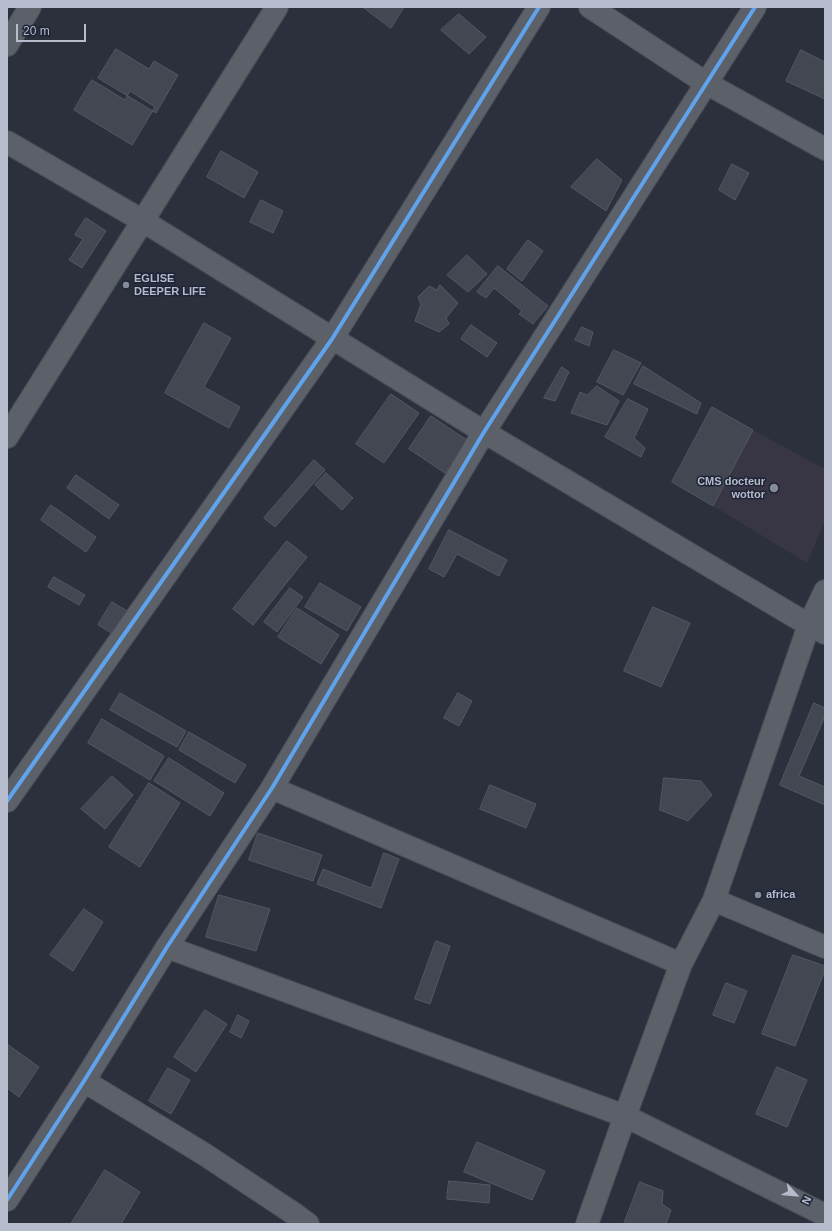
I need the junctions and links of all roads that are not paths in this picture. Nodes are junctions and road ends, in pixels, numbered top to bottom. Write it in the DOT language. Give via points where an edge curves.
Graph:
graph roads {
  1 [pos="30,7"];
  2 [pos="277,7"];
  3 [pos="539,7"];
  4 [pos="590,7"];
  5 [pos="755,7"];
  6 [pos="7,45"];
  7 [pos="706,83"];
  8 [pos="7,142"];
  9 [pos="825,149"];
  10 [pos="143,221"];
  11 [pos="332,339"];
  12 [pos="484,432"];
  13 [pos="7,437"];
  14 [pos="825,591"];
  15 [pos="817,629"];
  16 [pos="272,788"];
  17 [pos="7,801"];
  18 [pos="714,900"];
  19 [pos="167,947"];
  20 [pos="825,947"];
  21 [pos="681,964"];
  22 [pos="84,1081"];
  23 [pos="624,1116"];
  24 [pos="7,1200"];
  25 [pos="825,1215"];
  26 [pos="296,1221"];
  27 [pos="588,1224"];
  1 -- 6 [label="street"];
  2 -- 10 [label="street"];
  3 -- 11 [label="street"];
  4 -- 7 [label="street"];
  5 -- 7 [label="street"];
  7 -- 9 [label="street"];
  7 -- 12 [label="street"];
  8 -- 10 [label="street"];
  10 -- 11 [label="street"];
  10 -- 13 [label="street"];
  11 -- 12 [label="street"];
  11 -- 17 [label="street"];
  12 -- 15 [label="street"];
  12 -- 16 [label="street"];
  14 -- 15 [label="street"];
  15 -- 18 [label="street"];
  16 -- 19 [label="street"];
  16 -- 21 [label="street"];
  18 -- 20 [label="street"];
  18 -- 21 [label="street"];
  19 -- 22 [label="street"];
  19 -- 23 [label="street"];
  21 -- 23 [label="street"];
  22 -- 24 [label="street"];
  22 -- 26 [label="street" via="204,1154"];
  23 -- 25 [label="street"];
  23 -- 27 [label="street"];
}
